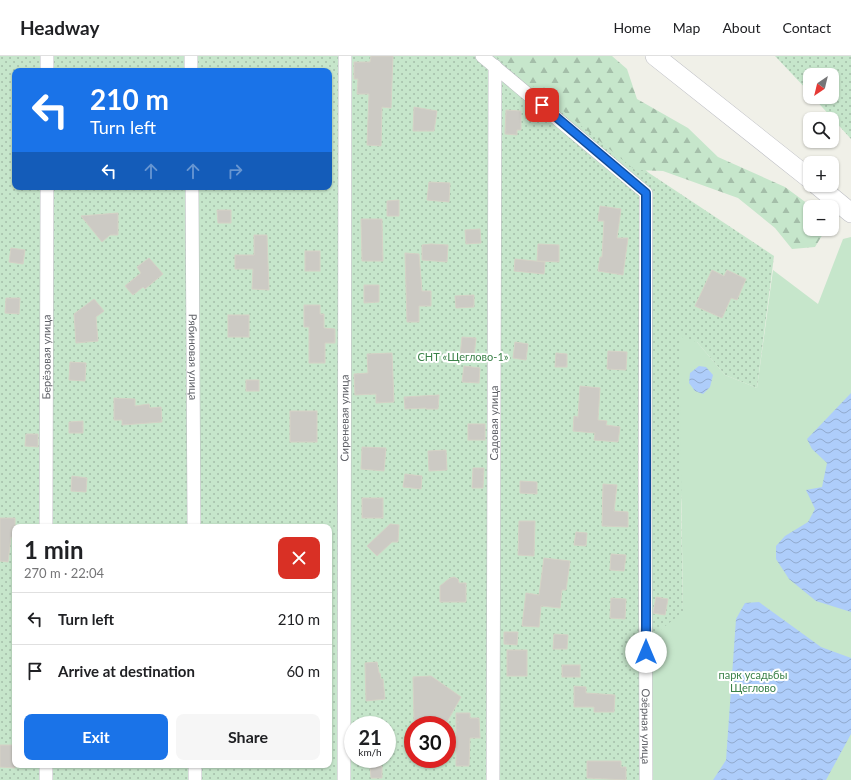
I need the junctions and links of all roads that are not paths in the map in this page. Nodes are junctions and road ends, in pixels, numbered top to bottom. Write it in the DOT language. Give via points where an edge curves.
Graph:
graph roads {
  1 [pos="47,56"];
  2 [pos="191,56"];
  3 [pos="345,56"];
  4 [pos="482,56"];
  5 [pos="655,56"];
  6 [pos="495,66"];
  7 [pos="47,68"];
  8 [pos="191,68"];
  9 [pos="803,173"];
  10 [pos="47,190"];
  11 [pos="192,190"];
  12 [pos="826,192"];
  13 [pos="851,213"];
  14 [pos="46,524"];
  15 [pos="194,524"];
  16 [pos="46,768"];
  17 [pos="194,768"];
  18 [pos="46,780"];
  19 [pos="195,780"];
  20 [pos="344,780"];
  21 [pos="493,780"];
  22 [pos="646,780"];
  1 -- 7 [label="street"];
  2 -- 8 [label="street"];
  3 -- 20 [label="street, Сиреневая улица"];
  4 -- 6 [label="street"];
  5 -- 9 [label="main road"];
  6 -- 21 [label="street, Садовая улица"];
  6 -- 22 [label="street, Озёрная улица" via="646,193"];
  10 -- 14 [label="street, Берёзовая улица"];
  11 -- 15 [label="street, Рябиновая улица"];
  12 -- 13 [label="main road"];
  16 -- 18 [label="street"];
  17 -- 19 [label="street"];
}
